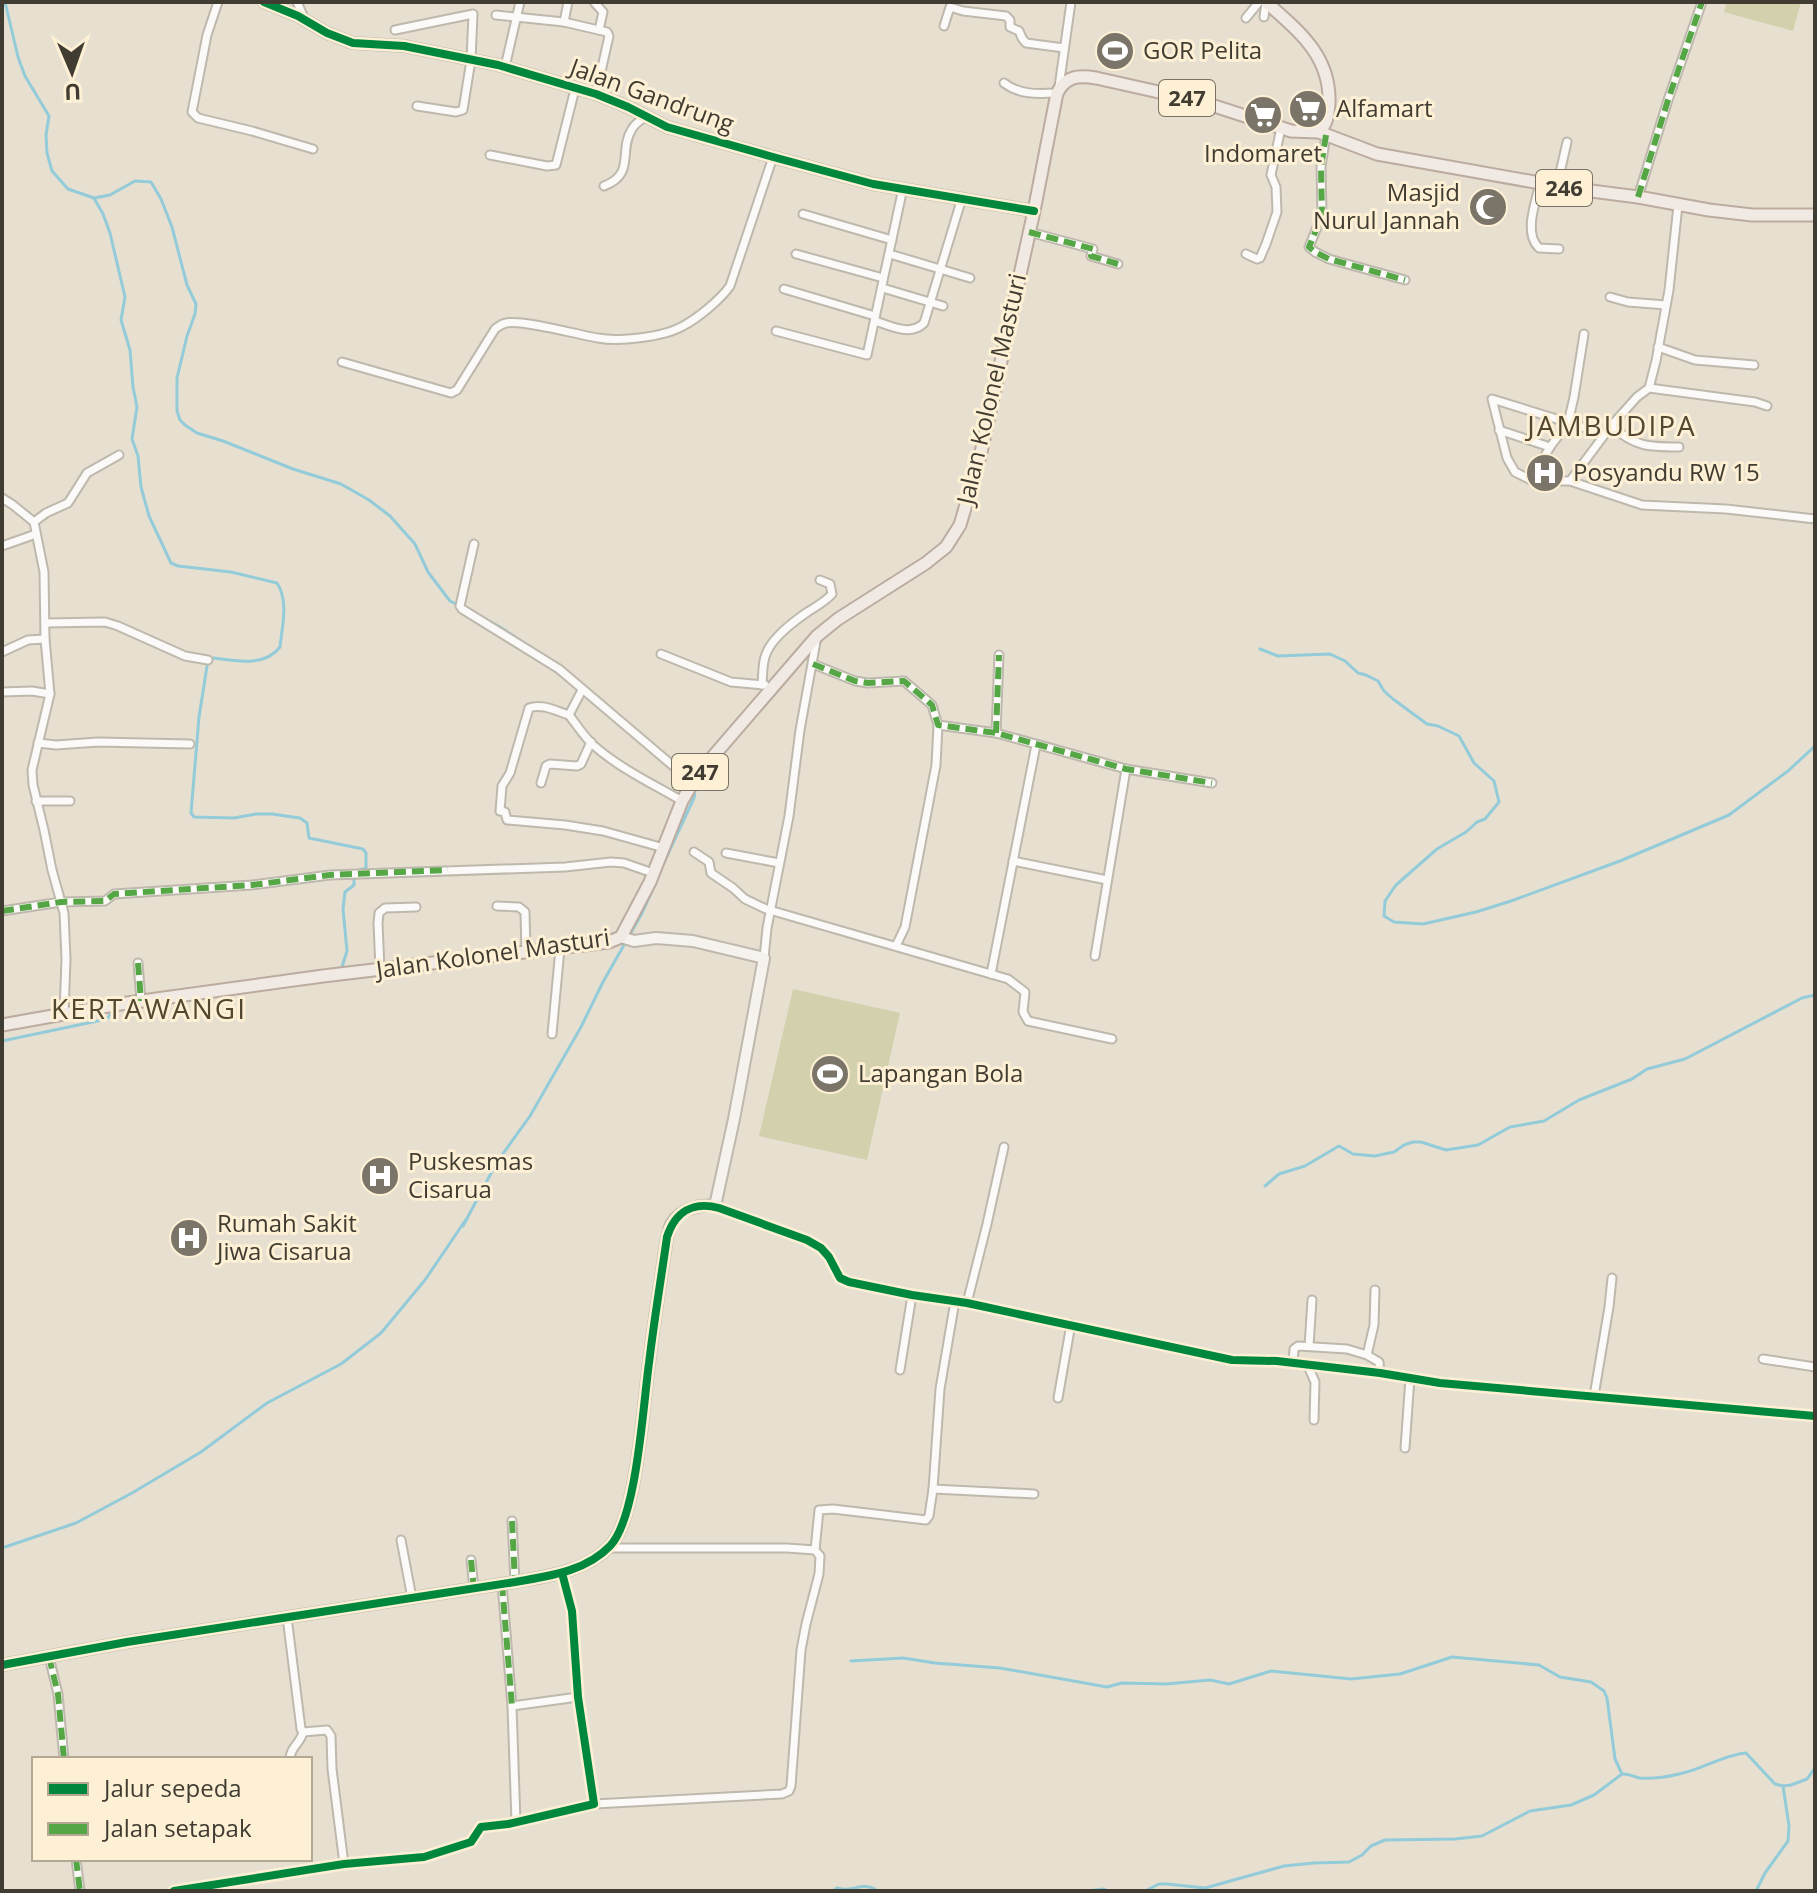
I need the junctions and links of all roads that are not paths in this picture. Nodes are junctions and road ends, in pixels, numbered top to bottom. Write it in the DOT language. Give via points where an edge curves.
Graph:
graph roads {
  1 [pos="218,2"];
  2 [pos="264,2"];
  3 [pos="297,2"];
  4 [pos="520,2"];
  5 [pos="568,2"];
  6 [pos="594,2"];
  7 [pos="985,2"];
  8 [pos="1071,2"];
  9 [pos="1259,2"];
  10 [pos="1266,2"];
  11 [pos="1702,2"];
  12 [pos="984,13"];
  13 [pos="496,15"];
  14 [pos="517,16"];
  15 [pos="1264,17"];
  16 [pos="1246,18"];
  17 [pos="305,21"];
  18 [pos="564,22"];
  19 [pos="944,26"];
  20 [pos="395,30"];
  21 [pos="599,30"];
  22 [pos="1064,48"];
  23 [pos="471,60"];
  24 [pos="505,67"];
  25 [pos="1004,83"];
  26 [pos="575,89"];
  27 [pos="1058,91"];
  28 [pos="596,94"];
  29 [pos="417,106"];
  30 [pos="647,116"];
  31 [pos="1281,128"];
  32 [pos="1322,133"];
  33 [pos="1567,142"];
  34 [pos="313,149"];
  35 [pos="490,155"];
  36 [pos="773,157"];
  37 [pos="1540,183"];
  38 [pos="604,186"];
  39 [pos="1557,186"];
  40 [pos="903,188"];
  41 [pos="1638,197"];
  42 [pos="962,198"];
  43 [pos="1678,205"];
  44 [pos="1034,211"];
  45 [pos="803,214"];
  46 [pos="1815,215"];
  47 [pos="1029,232"];
  48 [pos="892,240"];
  49 [pos="1559,249"];
  50 [pos="796,254"];
  51 [pos="1246,254"];
  52 [pos="893,255"];
  53 [pos="1118,264"];
  54 [pos="940,269"];
  55 [pos="883,278"];
  56 [pos="970,278"];
  57 [pos="1405,280"];
  58 [pos="784,289"];
  59 [pos="886,289"];
  60 [pos="1610,297"];
  61 [pos="930,303"];
  62 [pos="1666,305"];
  63 [pos="943,306"];
  64 [pos="877,319"];
  65 [pos="776,331"];
  66 [pos="1584,334"];
  67 [pos="1658,347"];
  68 [pos="342,362"];
  69 [pos="1754,365"];
  70 [pos="1649,388"];
  71 [pos="1767,406"];
  72 [pos="1568,423"];
  73 [pos="1611,426"];
  74 [pos="1499,430"];
  75 [pos="1605,434"];
  76 [pos="1550,447"];
  77 [pos="1679,447"];
  78 [pos="119,455"];
  79 [pos="1531,480"];
  80 [pos="1570,481"];
  81 [pos="2,498"];
  82 [pos="1815,519"];
  83 [pos="34,522"];
  84 [pos="36,534"];
  85 [pos="474,544"];
  86 [pos="2,546"];
  87 [pos="820,580"];
  88 [pos="46,623"];
  89 [pos="817,636"];
  90 [pos="45,639"];
  91 [pos="2,652"];
  92 [pos="661,654"];
  93 [pos="999,655"];
  94 [pos="208,660"];
  95 [pos="813,664"];
  96 [pos="768,686"];
  97 [pos="582,690"];
  98 [pos="2,692"];
  99 [pos="50,694"];
  100 [pos="569,715"];
  101 [pos="938,725"];
  102 [pos="996,733"];
  103 [pos="591,742"];
  104 [pos="38,743"];
  105 [pos="190,744"];
  106 [pos="1036,745"];
  107 [pos="1126,769"];
  108 [pos="692,782"];
  109 [pos="541,783"];
  110 [pos="1212,783"];
  111 [pos="36,801"];
  112 [pos="70,801"];
  113 [pos="682,801"];
  114 [pos="664,848"];
  115 [pos="694,852"];
  116 [pos="726,853"];
  117 [pos="1013,861"];
  118 [pos="779,863"];
  119 [pos="653,873"];
  120 [pos="1107,880"];
  121 [pos="61,902"];
  122 [pos="497,906"];
  123 [pos="416,907"];
  124 [pos="771,910"];
  125 [pos="2,911"];
  126 [pos="625,938"];
  127 [pos="896,946"];
  128 [pos="560,949"];
  129 [pos="526,952"];
  130 [pos="1095,956"];
  131 [pos="764,958"];
  132 [pos="138,963"];
  133 [pos="380,969"];
  134 [pos="991,974"];
  135 [pos="141,1001"];
  136 [pos="64,1014"];
  137 [pos="2,1025"];
  138 [pos="552,1034"];
  139 [pos="1112,1039"];
  140 [pos="1004,1147"];
  141 [pos="715,1206"];
  142 [pos="1612,1278"];
  143 [pos="1375,1290"];
  144 [pos="912,1295"];
  145 [pos="1312,1300"];
  146 [pos="955,1301"];
  147 [pos="967,1303"];
  148 [pos="1071,1324"];
  149 [pos="1309,1346"];
  150 [pos="1367,1355"];
  151 [pos="1763,1359"];
  152 [pos="1293,1363"];
  153 [pos="1308,1366"];
  154 [pos="1815,1367"];
  155 [pos="900,1370"];
  156 [pos="1380,1373"];
  157 [pos="1410,1378"];
  158 [pos="1594,1396"];
  159 [pos="1058,1398"];
  160 [pos="1815,1416"];
  161 [pos="1314,1420"];
  162 [pos="1405,1448"];
  163 [pos="933,1489"];
  164 [pos="1034,1494"];
  165 [pos="512,1521"];
  166 [pos="401,1540"];
  167 [pos="609,1548"];
  168 [pos="815,1550"];
  169 [pos="471,1560"];
  170 [pos="562,1573"];
  171 [pos="515,1582"];
  172 [pos="502,1584"];
  173 [pos="474,1589"];
  174 [pos="412,1598"];
  175 [pos="287,1617"];
  176 [pos="49,1657"];
  177 [pos="2,1665"];
  178 [pos="578,1697"];
  179 [pos="512,1706"];
  180 [pos="303,1732"];
  181 [pos="64,1757"];
  182 [pos="290,1757"];
  183 [pos="594,1804"];
  184 [pos="516,1822"];
  185 [pos="76,1861"];
  186 [pos="298,1861"];
  187 [pos="344,1864"];
  188 [pos="299,1870"];
  189 [pos="80,1891"];
  190 [pos="174,1891"];
  1 -- 34 [label="street" via="193,115"];
  2 -- 17 [label="street, Jalan Gandrung"];
  3 -- 17 [label="street"];
  4 -- 14 [label="street"];
  5 -- 18 [label="street"];
  6 -- 21 [label="street" via="603,12"];
  7 -- 12 [label="street"];
  8 -- 22 [label="street"];
  9 -- 16 [label="street"];
  10 -- 15 [label="street"];
  10 -- 32 [label="main road" via="1303,35 1323,68 1328,110"];
  11 -- 41 [label="street"];
  12 -- 19 [label="street" via="950,7"];
  12 -- 22 [label="street" via="1008,17 1010,27 1026,43"];
  13 -- 14 [label="street"];
  14 -- 18 [label="street"];
  14 -- 24 [label="street"];
  17 -- 23 [label="street, Jalan Gandrung" via="353,43 404,46"];
  18 -- 21 [label="street"];
  20 -- 23 [label="street" via="473,14"];
  21 -- 28 [label="street" via="609,36"];
  22 -- 27 [label="street"];
  23 -- 24 [label="street, Jalan Gandrung"];
  23 -- 29 [label="street" via="463,110"];
  24 -- 26 [label="street, Jalan Gandrung"];
  25 -- 27 [label="street" via="1023,93"];
  26 -- 28 [label="street, Jalan Gandrung"];
  26 -- 35 [label="street" via="556,165"];
  27 -- 31 [label="main road, 247" via="1069,78 1096,78 1199,101"];
  27 -- 44 [label="main road, Jalan Kolonel Masturi / 247"];
  28 -- 30 [label="street, Jalan Gandrung"];
  30 -- 36 [label="street, Jalan Gandrung" via="667,127"];
  30 -- 38 [label="street" via="629,134 619,178"];
  31 -- 32 [label="main road, 247"];
  31 -- 51 [label="street" via="1271,175 1275,221 1260,258"];
  32 -- 37 [label="main road, 246" via="1377,154"];
  32 -- 57 [label="street" via="1322,215 1309,247 1329,259"];
  33 -- 39 [label="street"];
  36 -- 40 [label="street, Jalan Gandrung"];
  36 -- 68 [label="street" via="730,286 682,327 602,339 502,323 451,393"];
  37 -- 39 [label="main road, 246"];
  37 -- 49 [label="street" via="1532,240 1539,248"];
  39 -- 41 [label="main road, 246"];
  40 -- 42 [label="street, Jalan Gandrung"];
  40 -- 48 [label="street"];
  41 -- 43 [label="main road, 246"];
  42 -- 44 [label="street, Jalan Gandrung"];
  42 -- 54 [label="street"];
  43 -- 46 [label="main road, 246" via="1752,215"];
  43 -- 62 [label="street"];
  44 -- 47 [label="main road, Jalan Kolonel Masturi / 247"];
  45 -- 48 [label="street"];
  47 -- 53 [label="street" via="1093,249 1091,256"];
  47 -- 89 [label="main road, Jalan Kolonel Masturi / 247" via="960,525 946,547 926,563"];
  48 -- 55 [label="street"];
  50 -- 55 [label="street"];
  52 -- 54 [label="street"];
  54 -- 56 [label="street"];
  54 -- 61 [label="street"];
  55 -- 64 [label="street"];
  58 -- 64 [label="street"];
  59 -- 61 [label="street"];
  60 -- 62 [label="street"];
  61 -- 63 [label="street"];
  61 -- 64 [label="street" via="924,323 915,329"];
  62 -- 67 [label="street"];
  64 -- 65 [label="street" via="867,355"];
  66 -- 72 [label="street"];
  67 -- 69 [label="street" via="1684,358"];
  67 -- 70 [label="street"];
  70 -- 71 [label="street"];
  70 -- 73 [label="street"];
  72 -- 74 [label="street" via="1493,398"];
  72 -- 75 [label="street"];
  72 -- 76 [label="street"];
  73 -- 75 [label="street"];
  73 -- 77 [label="street" via="1634,443"];
  74 -- 76 [label="street"];
  74 -- 79 [label="street" via="1510,466"];
  75 -- 80 [label="street"];
  76 -- 79 [label="street"];
  78 -- 83 [label="street" via="87,473 68,503"];
  79 -- 80 [label="street"];
  80 -- 82 [label="street" via="1642,505"];
  81 -- 83 [label="street"];
  83 -- 84 [label="street"];
  84 -- 86 [label="street"];
  84 -- 88 [label="street"];
  85 -- 97 [label="street" via="461,608 551,663"];
  87 -- 96 [label="street" via="830,584 832,594 771,644 763,665"];
  88 -- 90 [label="street"];
  88 -- 94 [label="street" via="105,622 185,656"];
  89 -- 95 [label="street"];
  89 -- 96 [label="main road, Jalan Kolonel Masturi / 247"];
  90 -- 91 [label="street"];
  90 -- 99 [label="street"];
  92 -- 96 [label="street" via="731,682"];
  93 -- 102 [label="street"];
  95 -- 101 [label="street" via="855,681 904,681 932,705"];
  95 -- 118 [label="street"];
  96 -- 108 [label="main road, Jalan Kolonel Masturi / 247"];
  97 -- 100 [label="street"];
  97 -- 108 [label="street"];
  98 -- 99 [label="street"];
  99 -- 104 [label="street"];
  100 -- 103 [label="street"];
  100 -- 114 [label="street" via="529,708 502,786 500,811 505,819 603,831"];
  101 -- 102 [label="street"];
  101 -- 127 [label="street" via="936,765 905,927"];
  102 -- 106 [label="street"];
  103 -- 109 [label="street" via="581,764 550,764"];
  103 -- 113 [label="street" via="628,772"];
  104 -- 105 [label="street"];
  104 -- 111 [label="street" via="32,770"];
  106 -- 107 [label="street"];
  106 -- 117 [label="street"];
  107 -- 110 [label="street"];
  107 -- 120 [label="street"];
  108 -- 113 [label="main road, Jalan Kolonel Masturi / 247"];
  111 -- 112 [label="street"];
  111 -- 121 [label="street"];
  113 -- 114 [label="main road, Jalan Kolonel Masturi / 247"];
  114 -- 119 [label="main road, Jalan Kolonel Masturi / 247"];
  115 -- 124 [label="street" via="745,899"];
  116 -- 118 [label="street"];
  117 -- 120 [label="street"];
  117 -- 134 [label="street"];
  118 -- 124 [label="street"];
  119 -- 121 [label="street" via="611,862 330,875"];
  119 -- 126 [label="main road, Jalan Kolonel Masturi / 247"];
  120 -- 130 [label="street"];
  121 -- 125 [label="street"];
  121 -- 136 [label="street"];
  122 -- 129 [label="street" via="525,912"];
  123 -- 133 [label="street" via="379,913"];
  124 -- 127 [label="street"];
  124 -- 131 [label="street"];
  126 -- 128 [label="main road, Jalan Kolonel Masturi"];
  126 -- 131 [label="street" via="693,941"];
  127 -- 134 [label="street"];
  128 -- 129 [label="main road, Jalan Kolonel Masturi"];
  128 -- 138 [label="street"];
  129 -- 133 [label="main road, Jalan Kolonel Masturi"];
  131 -- 141 [label="street"];
  132 -- 135 [label="street"];
  133 -- 135 [label="main road, Jalan Kolonel Masturi"];
  134 -- 139 [label="street" via="1025,992 1023,1012 1028,1021"];
  135 -- 136 [label="main road, Jalan Kolonel Masturi"];
  136 -- 137 [label="main road, Jalan Kolonel Masturi"];
  140 -- 147 [label="street"];
  141 -- 144 [label="street" via="821,1248 844,1280"];
  141 -- 167 [label="street" via="681,1214 667,1237 639,1452 625,1518"];
  142 -- 158 [label="street"];
  143 -- 150 [label="street"];
  144 -- 146 [label="street"];
  144 -- 155 [label="street"];
  145 -- 149 [label="street"];
  146 -- 147 [label="street"];
  146 -- 163 [label="street" via="940,1389"];
  147 -- 148 [label="street"];
  148 -- 152 [label="street" via="1232,1360"];
  148 -- 159 [label="street"];
  149 -- 150 [label="street"];
  149 -- 152 [label="street" via="1295,1347"];
  150 -- 156 [label="street" via="1379,1362"];
  151 -- 154 [label="street"];
  152 -- 153 [label="street"];
  153 -- 156 [label="street"];
  153 -- 161 [label="street" via="1315,1382"];
  156 -- 157 [label="street"];
  157 -- 158 [label="street"];
  157 -- 162 [label="street"];
  158 -- 160 [label="street"];
  163 -- 164 [label="street"];
  163 -- 168 [label="street" via="926,1520 821,1509"];
  165 -- 171 [label="street"];
  166 -- 174 [label="street"];
  167 -- 168 [label="street"];
  167 -- 170 [label="street"];
  168 -- 183 [label="street" via="819,1574 801,1650 789,1791"];
  169 -- 173 [label="street"];
  170 -- 171 [label="street"];
  170 -- 178 [label="street" via="572,1611"];
  171 -- 172 [label="street"];
  172 -- 173 [label="street"];
  172 -- 179 [label="street"];
  173 -- 174 [label="street"];
  174 -- 175 [label="street"];
  175 -- 176 [label="street"];
  175 -- 180 [label="street"];
  176 -- 177 [label="street"];
  176 -- 181 [label="street"];
  178 -- 179 [label="street"];
  178 -- 183 [label="street"];
  179 -- 184 [label="street"];
  180 -- 182 [label="street"];
  180 -- 187 [label="street" via="327,1730 331,1736"];
  183 -- 184 [label="street"];
  184 -- 187 [label="street" via="481,1827 471,1842 424,1857"];
  185 -- 189 [label="street"];
  186 -- 188 [label="street"];
  187 -- 188 [label="street"];
  188 -- 190 [label="street"];
}
